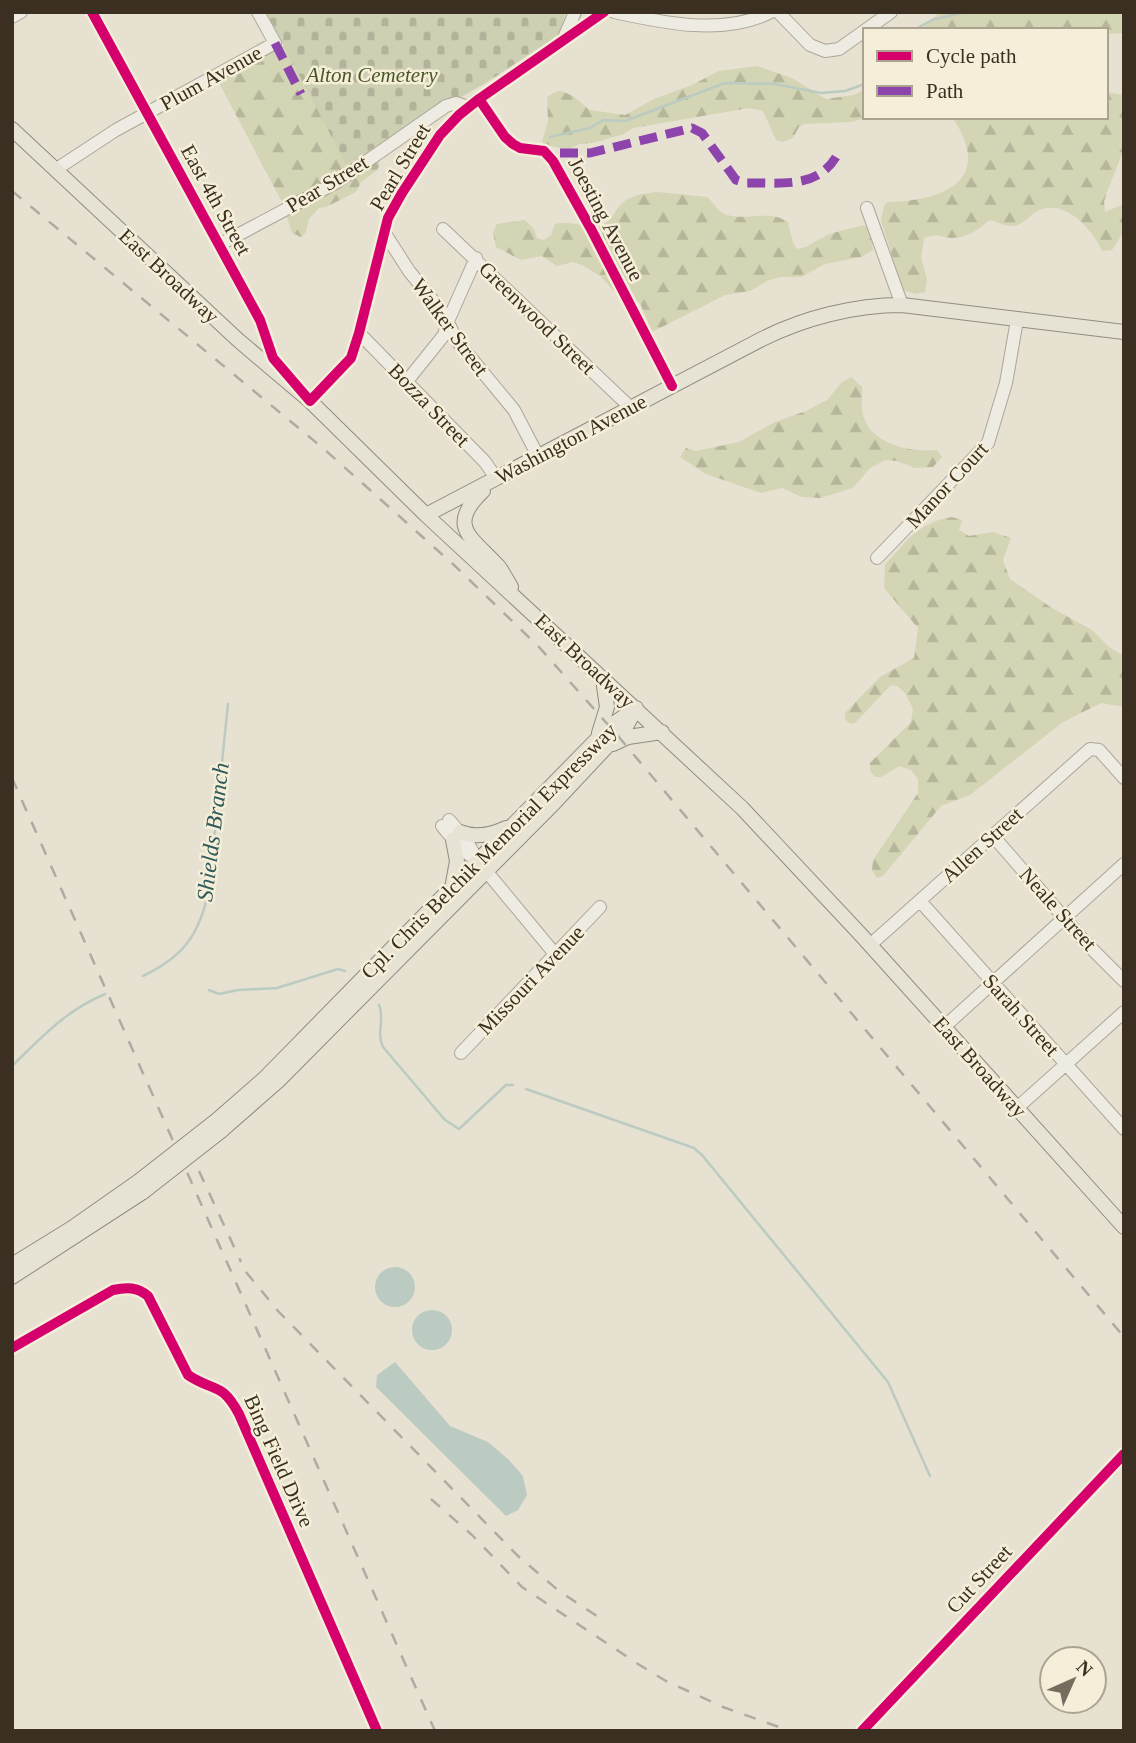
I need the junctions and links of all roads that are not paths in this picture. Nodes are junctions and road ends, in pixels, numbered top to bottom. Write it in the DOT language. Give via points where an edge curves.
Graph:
graph roads {
  1 [pos="21,12"];
  2 [pos="92,12"];
  3 [pos="258,12"];
  4 [pos="575,12"];
  5 [pos="604,12"];
  6 [pos="614,12"];
  7 [pos="771,12"];
  8 [pos="778,12"];
  9 [pos="891,12"];
  10 [pos="12,17"];
  11 [pos="866,28"];
  12 [pos="863,30"];
  13 [pos="563,40"];
  14 [pos="479,99"];
  15 [pos="468,107"];
  16 [pos="148,114"];
  17 [pos="12,129"];
  18 [pos="544,151"];
  19 [pos="559,153"];
  20 [pos="55,170"];
  21 [pos="867,208"];
  22 [pos="443,229"];
  23 [pos="384,232"];
  24 [pos="219,245"];
  25 [pos="476,258"];
  26 [pos="902,305"];
  27 [pos="1017,320"];
  28 [pos="447,321"];
  29 [pos="1124,332"];
  30 [pos="359,333"];
  31 [pos="407,381"];
  32 [pos="672,386"];
  33 [pos="310,401"];
  34 [pos="631,408"];
  35 [pos="538,456"];
  36 [pos="496,478"];
  37 [pos="426,515"];
  38 [pos="877,558"];
  39 [pos="518,600"];
  40 [pos="603,677"];
  41 [pos="636,708"];
  42 [pos="662,733"];
  43 [pos="601,744"];
  44 [pos="1124,778"];
  45 [pos="446,823"];
  46 [pos="510,826"];
  47 [pos="456,836"];
  48 [pos="993,836"];
  49 [pos="1124,864"];
  50 [pos="482,865"];
  51 [pos="452,887"];
  52 [pos="920,901"];
  53 [pos="600,908"];
  54 [pos="1065,917"];
  55 [pos="870,945"];
  56 [pos="555,954"];
  57 [pos="1124,981"];
  58 [pos="992,983"];
  59 [pos="1124,1012"];
  60 [pos="944,1027"];
  61 [pos="461,1052"];
  62 [pos="1066,1065"];
  63 [pos="1017,1108"];
  64 [pos="219,1126"];
  65 [pos="1124,1129"];
  66 [pos="141,1187"];
  67 [pos="1124,1227"];
  68 [pos="12,1265"];
  69 [pos="12,1277"];
  70 [pos="12,1348"];
  71 [pos="1124,1454"];
  72 [pos="377,1731"];
  73 [pos="862,1731"];
  1 -- 10 [label="street"];
  2 -- 16 [label="street, East 4th Street"];
  3 -- 16 [label="street, Plum Avenue" via="275,43"];
  4 -- 13 [label="street"];
  5 -- 13 [label="street, Pearl Street"];
  6 -- 7 [label="street" via="706,26 743,22"];
  8 -- 12 [label="street" via="810,44 825,51 839,48"];
  9 -- 11 [label="street"];
  13 -- 14 [label="street, Pearl Street"];
  14 -- 15 [label="street, Pearl Street"];
  14 -- 18 [label="street, Joesting Avenue" via="513,144"];
  15 -- 23 [label="street, Pearl Street" via="440,135 392,209"];
  15 -- 24 [label="street, Pear Street" via="446,106 337,182"];
  16 -- 20 [label="street, Plum Avenue"];
  16 -- 24 [label="street, East 4th Street"];
  17 -- 20 [label="main road, East Broadway"];
  18 -- 19 [label="street"];
  18 -- 32 [label="street, Joesting Avenue" via="591,229"];
  20 -- 33 [label="main road, East Broadway" via="237,340"];
  21 -- 26 [label="street"];
  22 -- 25 [label="street, Greenwood Street"];
  23 -- 28 [label="street, Walker Street"];
  23 -- 30 [label="street, Pearl Street"];
  24 -- 33 [label="street, East 4th Street" via="265,331 273,358"];
  25 -- 28 [label="street"];
  25 -- 34 [label="street, Greenwood Street"];
  26 -- 27 [label="main road, Washington Avenue"];
  26 -- 32 [label="main road, Washington Avenue" via="864,308 781,329"];
  27 -- 29 [label="main road, Washington Avenue"];
  27 -- 38 [label="street, Manor Court" via="1006,383 988,443"];
  28 -- 31 [label="street" via="444,335"];
  28 -- 35 [label="street, Walker Street" via="457,341 514,410"];
  30 -- 31 [label="street, Bozza Street"];
  30 -- 33 [label="street, Pearl Street" via="346,365"];
  31 -- 36 [label="street, Bozza Street"];
  32 -- 34 [label="main road, Washington Avenue"];
  33 -- 37 [label="main road, East Broadway"];
  34 -- 35 [label="main road, Washington Avenue"];
  35 -- 36 [label="main road, Washington Avenue"];
  36 -- 37 [label="main road, Washington Avenue"];
  36 -- 39 [label="main road" via="468,506 464,523 473,543 500,569"];
  37 -- 39 [label="main road, East Broadway"];
  39 -- 40 [label="main road, East Broadway"];
  40 -- 41 [label="main road, East Broadway"];
  40 -- 43 [label="main road" via="607,707"];
  41 -- 42 [label="main road, East Broadway"];
  41 -- 43 [label="main road, Cpl. Chris Belchik Memorial Expressway" via="610,726"];
  42 -- 43 [label="main road"];
  42 -- 55 [label="main road, East Broadway" via="743,808"];
  43 -- 46 [label="main road, Cpl. Chris Belchik Memorial Expressway"];
  43 -- 50 [label="main road, Cpl. Chris Belchik Memorial Expressway"];
  44 -- 48 [label="street, Allen Street" via="1095,748 1088,750"];
  45 -- 47 [label="street"];
  46 -- 47 [label="main road" via="484,835"];
  46 -- 50 [label="main road, Cpl. Chris Belchik Memorial Expressway"];
  47 -- 50 [label="street"];
  47 -- 51 [label="main road"];
  48 -- 52 [label="street, Allen Street"];
  48 -- 54 [label="street, Neale Street"];
  49 -- 54 [label="street"];
  50 -- 51 [label="main road, Cpl. Chris Belchik Memorial Expressway"];
  50 -- 56 [label="street"];
  50 -- 64 [label="main road, Cpl. Chris Belchik Memorial Expressway" via="278,1081"];
  51 -- 64 [label="main road, Cpl. Chris Belchik Memorial Expressway"];
  52 -- 55 [label="street, Allen Street"];
  52 -- 58 [label="street, Sarah Street"];
  53 -- 56 [label="street, Missouri Avenue"];
  54 -- 57 [label="street, Neale Street"];
  54 -- 58 [label="street"];
  55 -- 60 [label="main road, East Broadway"];
  56 -- 61 [label="street, Missouri Avenue"];
  58 -- 60 [label="street"];
  58 -- 62 [label="street, Sarah Street"];
  59 -- 62 [label="street"];
  60 -- 63 [label="main road, East Broadway"];
  62 -- 63 [label="street"];
  62 -- 65 [label="street, Sarah Street"];
  63 -- 67 [label="main road, East Broadway"];
  64 -- 66 [label="main road, Cpl. Chris Belchik Memorial Expressway, bridge"];
  66 -- 68 [label="main road, Cpl. Chris Belchik Memorial Expressway"];
  66 -- 69 [label="main road, Cpl. Chris Belchik Memorial Expressway"];
  70 -- 72 [label="street, Bing Field Drive" via="113,1290 125,1287 148,1296 187,1375 222,1390 239,1414"];
  71 -- 73 [label="street, Cut Street"];
}
